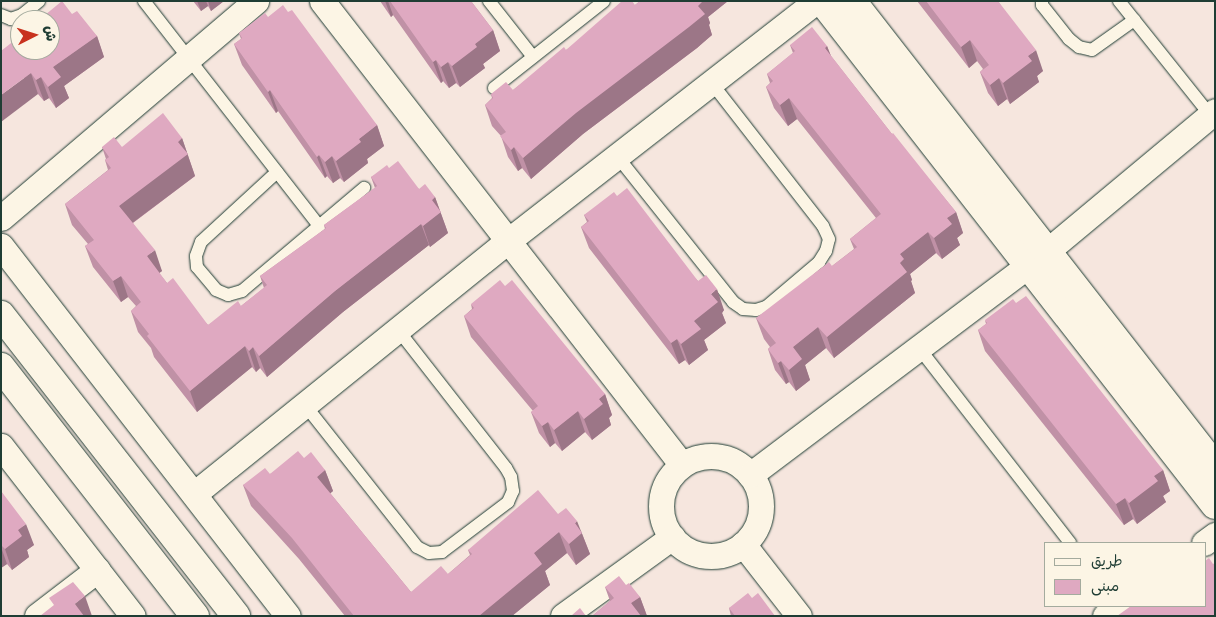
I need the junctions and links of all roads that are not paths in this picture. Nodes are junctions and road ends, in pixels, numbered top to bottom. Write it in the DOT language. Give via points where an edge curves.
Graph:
graph roads {
  1 [pos="40,1"];
  2 [pos="144,1"];
  3 [pos="256,1"];
  4 [pos="322,1"];
  5 [pos="604,1"];
  6 [pos="816,1"];
  7 [pos="822,1"];
  8 [pos="852,1"];
  9 [pos="1042,1"];
  10 [pos="1119,1"];
  11 [pos="492,2"];
  12 [pos="1,15"];
  13 [pos="1134,20"];
  14 [pos="534,57"];
  15 [pos="189,59"];
  16 [pos="711,82"];
  17 [pos="494,88"];
  18 [pos="1212,113"];
  19 [pos="617,156"];
  20 [pos="277,172"];
  21 [pos="364,188"];
  22 [pos="1,218"];
  23 [pos="319,226"];
  24 [pos="508,241"];
  25 [pos="1,246"];
  26 [pos="1037,259"];
  27 [pos="1,315"];
  28 [pos="398,330"];
  29 [pos="919,348"];
  30 [pos="1,367"];
  31 [pos="305,404"];
  32 [pos="1,446"];
  33 [pos="682,465"];
  34 [pos="1215,467"];
  35 [pos="750,476"];
  36 [pos="194,494"];
  37 [pos="1215,506"];
  38 [pos="672,537"];
  39 [pos="1069,542"];
  40 [pos="744,544"];
  41 [pos="97,570"];
  42 [pos="1117,607"];
  43 [pos="37,616"];
  44 [pos="133,616"];
  45 [pos="194,616"];
  46 [pos="236,616"];
  47 [pos="288,616"];
  48 [pos="563,616"];
  49 [pos="799,616"];
  50 [pos="1105,616"];
  1 -- 12 [label="lane" via="11,19"];
  2 -- 15 [label="lane"];
  3 -- 15 [label="street"];
  4 -- 24 [label="street"];
  5 -- 14 [label="lane"];
  6 -- 16 [label="street"];
  7 -- 26 [label="street"];
  8 -- 26 [label="street"];
  9 -- 13 [label="lane" via="1069,39 1078,47 1092,50"];
  10 -- 13 [label="lane"];
  11 -- 14 [label="lane"];
  13 -- 18 [label="lane"];
  14 -- 17 [label="lane"];
  15 -- 20 [label="lane"];
  15 -- 22 [label="street"];
  16 -- 19 [label="street"];
  16 -- 19 [label="lane" via="823,226 829,239 819,262 766,307 743,309 733,302"];
  18 -- 26 [label="street"];
  19 -- 24 [label="street"];
  20 -- 23 [label="lane"];
  20 -- 23 [label="lane" via="201,242 196,256 197,268 216,290 228,295 242,292"];
  21 -- 23 [label="lane"];
  24 -- 28 [label="street"];
  24 -- 33 [label="street"];
  25 -- 36 [label="street"];
  26 -- 29 [label="street"];
  26 -- 34 [label="street"];
  26 -- 37 [label="street"];
  27 -- 46 [label="street"];
  28 -- 31 [label="street"];
  28 -- 31 [label="lane" via="508,472 513,491 508,502 442,552 429,553 417,547"];
  29 -- 35 [label="street"];
  29 -- 39 [label="lane"];
  30 -- 45 [label="street"];
  31 -- 36 [label="street"];
  32 -- 41 [label="street"];
  33 -- 35 [label="street" via="697,458 714,456 730,460"];
  33 -- 38 [label="street" via="671,476 661,507"];
  35 -- 40 [label="street" via="760,498 760,515 754,532"];
  36 -- 47 [label="street"];
  38 -- 40 [label="street" via="683,548 714,556"];
  38 -- 48 [label="street"];
  40 -- 49 [label="street"];
  41 -- 43 [label="street"];
  41 -- 44 [label="street"];
  42 -- 50 [label="street"];
}
